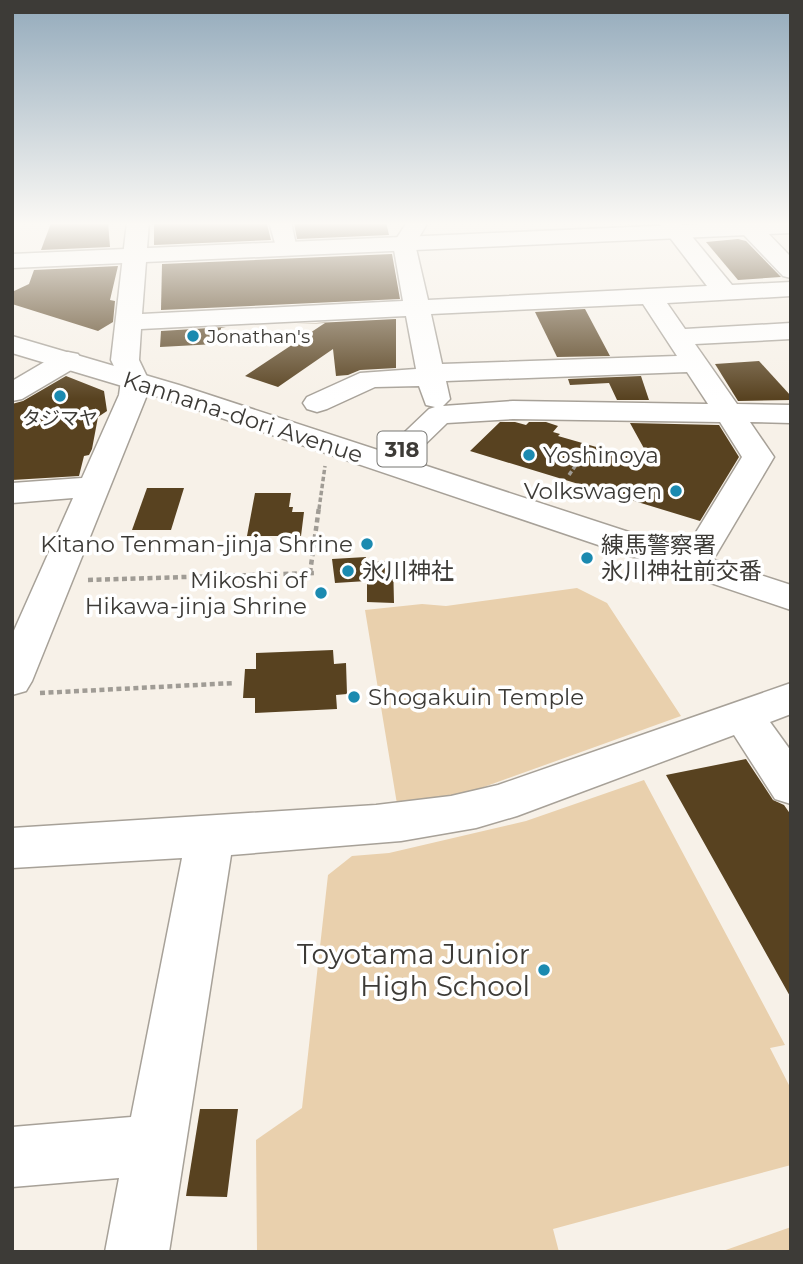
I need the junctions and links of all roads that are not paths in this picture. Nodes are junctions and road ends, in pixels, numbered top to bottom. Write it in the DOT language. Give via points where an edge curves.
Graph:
graph roads {
  1 [pos="133,281"];
  2 [pos="412,281"];
  3 [pos="716,281"];
  4 [pos="791,289"];
  5 [pos="725,292"];
  6 [pos="650,296"];
  7 [pos="418,308"];
  8 [pos="130,322"];
  9 [pos="12,325"];
  10 [pos="791,331"];
  11 [pos="677,337"];
  12 [pos="12,344"];
  13 [pos="68,360"];
  14 [pos="695,364"];
  15 [pos="545,369"];
  16 [pos="130,371"];
  17 [pos="432,375"];
  18 [pos="12,393"];
  19 [pos="317,403"];
  20 [pos="556,411"];
  21 [pos="729,414"];
  22 [pos="791,414"];
  23 [pos="439,415"];
  24 [pos="402,449"];
  25 [pos="94,487"];
  26 [pos="12,494"];
  27 [pos="704,547"];
  28 [pos="791,576"];
  29 [pos="791,598"];
  30 [pos="23,687"];
  31 [pos="791,698"];
  32 [pos="743,716"];
  33 [pos="791,786"];
  34 [pos="210,838"];
  35 [pos="12,848"];
  36 [pos="156,1145"];
  37 [pos="12,1157"];
  38 [pos="136,1252"];
  1 -- 8 [label="street"];
  2 -- 7 [label="street"];
  3 -- 5 [label="street"];
  4 -- 5 [label="street"];
  5 -- 6 [label="street"];
  6 -- 7 [label="street"];
  6 -- 11 [label="street"];
  7 -- 8 [label="street"];
  7 -- 17 [label="street"];
  8 -- 16 [label="street"];
  9 -- 16 [label="street, Kannana-dori Avenue / 318"];
  10 -- 11 [label="street"];
  11 -- 14 [label="street"];
  12 -- 13 [label="street, Kannana-dori Avenue / 318"];
  13 -- 16 [label="street, Kannana-dori Avenue / 318"];
  13 -- 18 [label="street"];
  14 -- 15 [label="street"];
  14 -- 21 [label="street"];
  15 -- 17 [label="street"];
  15 -- 20 [label="street"];
  16 -- 24 [label="street, Kannana-dori Avenue / 318"];
  16 -- 25 [label="street" via="133,395"];
  16 -- 29 [label="street, Kannana-dori Avenue / 318"];
  17 -- 19 [label="street" via="370,379"];
  17 -- 23 [label="street"];
  20 -- 21 [label="street"];
  20 -- 23 [label="street"];
  21 -- 22 [label="street"];
  21 -- 27 [label="street" via="758,457"];
  23 -- 24 [label="street"];
  24 -- 27 [label="street, Kannana-dori Avenue / 318"];
  25 -- 26 [label="street"];
  25 -- 30 [label="street"];
  27 -- 28 [label="street, Kannana-dori Avenue / 318"];
  31 -- 32 [label="street"];
  32 -- 33 [label="street"];
  32 -- 34 [label="street" via="460,815 413,823"];
  34 -- 35 [label="street"];
  34 -- 36 [label="street"];
  36 -- 37 [label="street"];
  36 -- 38 [label="street"];
}
